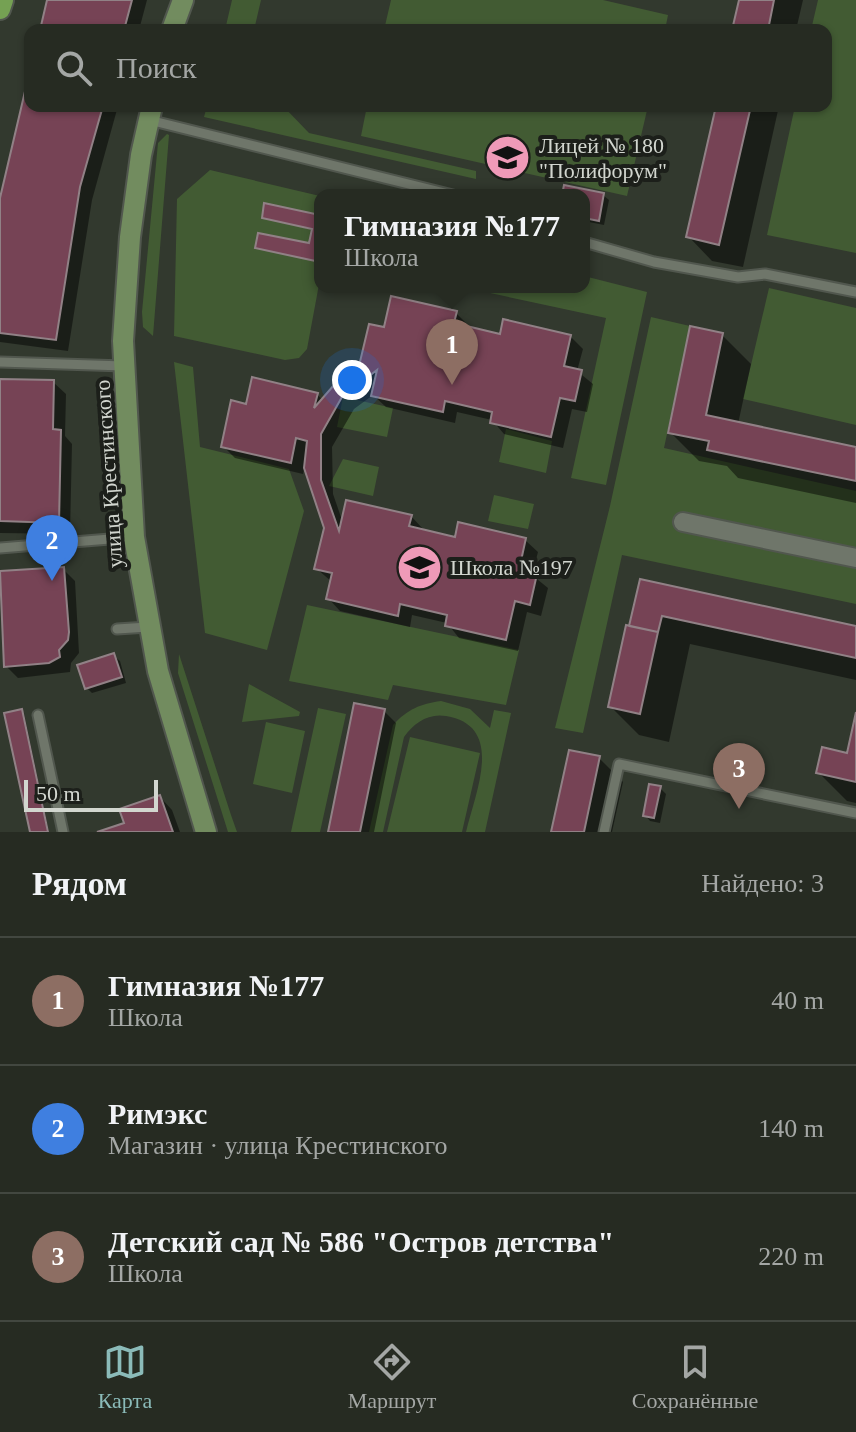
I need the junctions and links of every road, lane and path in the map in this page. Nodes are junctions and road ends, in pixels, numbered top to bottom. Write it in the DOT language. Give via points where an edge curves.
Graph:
graph roads {
  1 [pos="3,0"];
  2 [pos="183,0"];
  3 [pos="0,9"];
  4 [pos="174,24"];
  5 [pos="150,113"];
  6 [pos="431,189"];
  7 [pos="590,244"];
  8 [pos="856,292"];
  9 [pos="0,362"];
  10 [pos="124,366"];
  11 [pos="683,522"];
  12 [pos="134,537"];
  13 [pos="0,548"];
  14 [pos="856,558"];
  15 [pos="148,627"];
  16 [pos="117,629"];
  17 [pos="38,715"];
  18 [pos="856,813"];
  19 [pos="63,832"];
  20 [pos="206,832"];
  21 [pos="604,832"];
  1 -- 3 [label="main road"];
  2 -- 4 [label="street"];
  5 -- 6 [label="lane"];
  5 -- 10 [label="street, улица Крестинского" via="130,237"];
  7 -- 8 [label="lane" via="654,262 738,277 765,274"];
  9 -- 10 [label="lane"];
  10 -- 12 [label="street, улица Крестинского"];
  11 -- 14 [label="street"];
  12 -- 13 [label="lane"];
  12 -- 15 [label="street, улица Крестинского"];
  15 -- 16 [label="lane"];
  15 -- 20 [label="street, улица Крестинского"];
  17 -- 19 [label="lane"];
  18 -- 21 [label="lane" via="619,764"];
}
